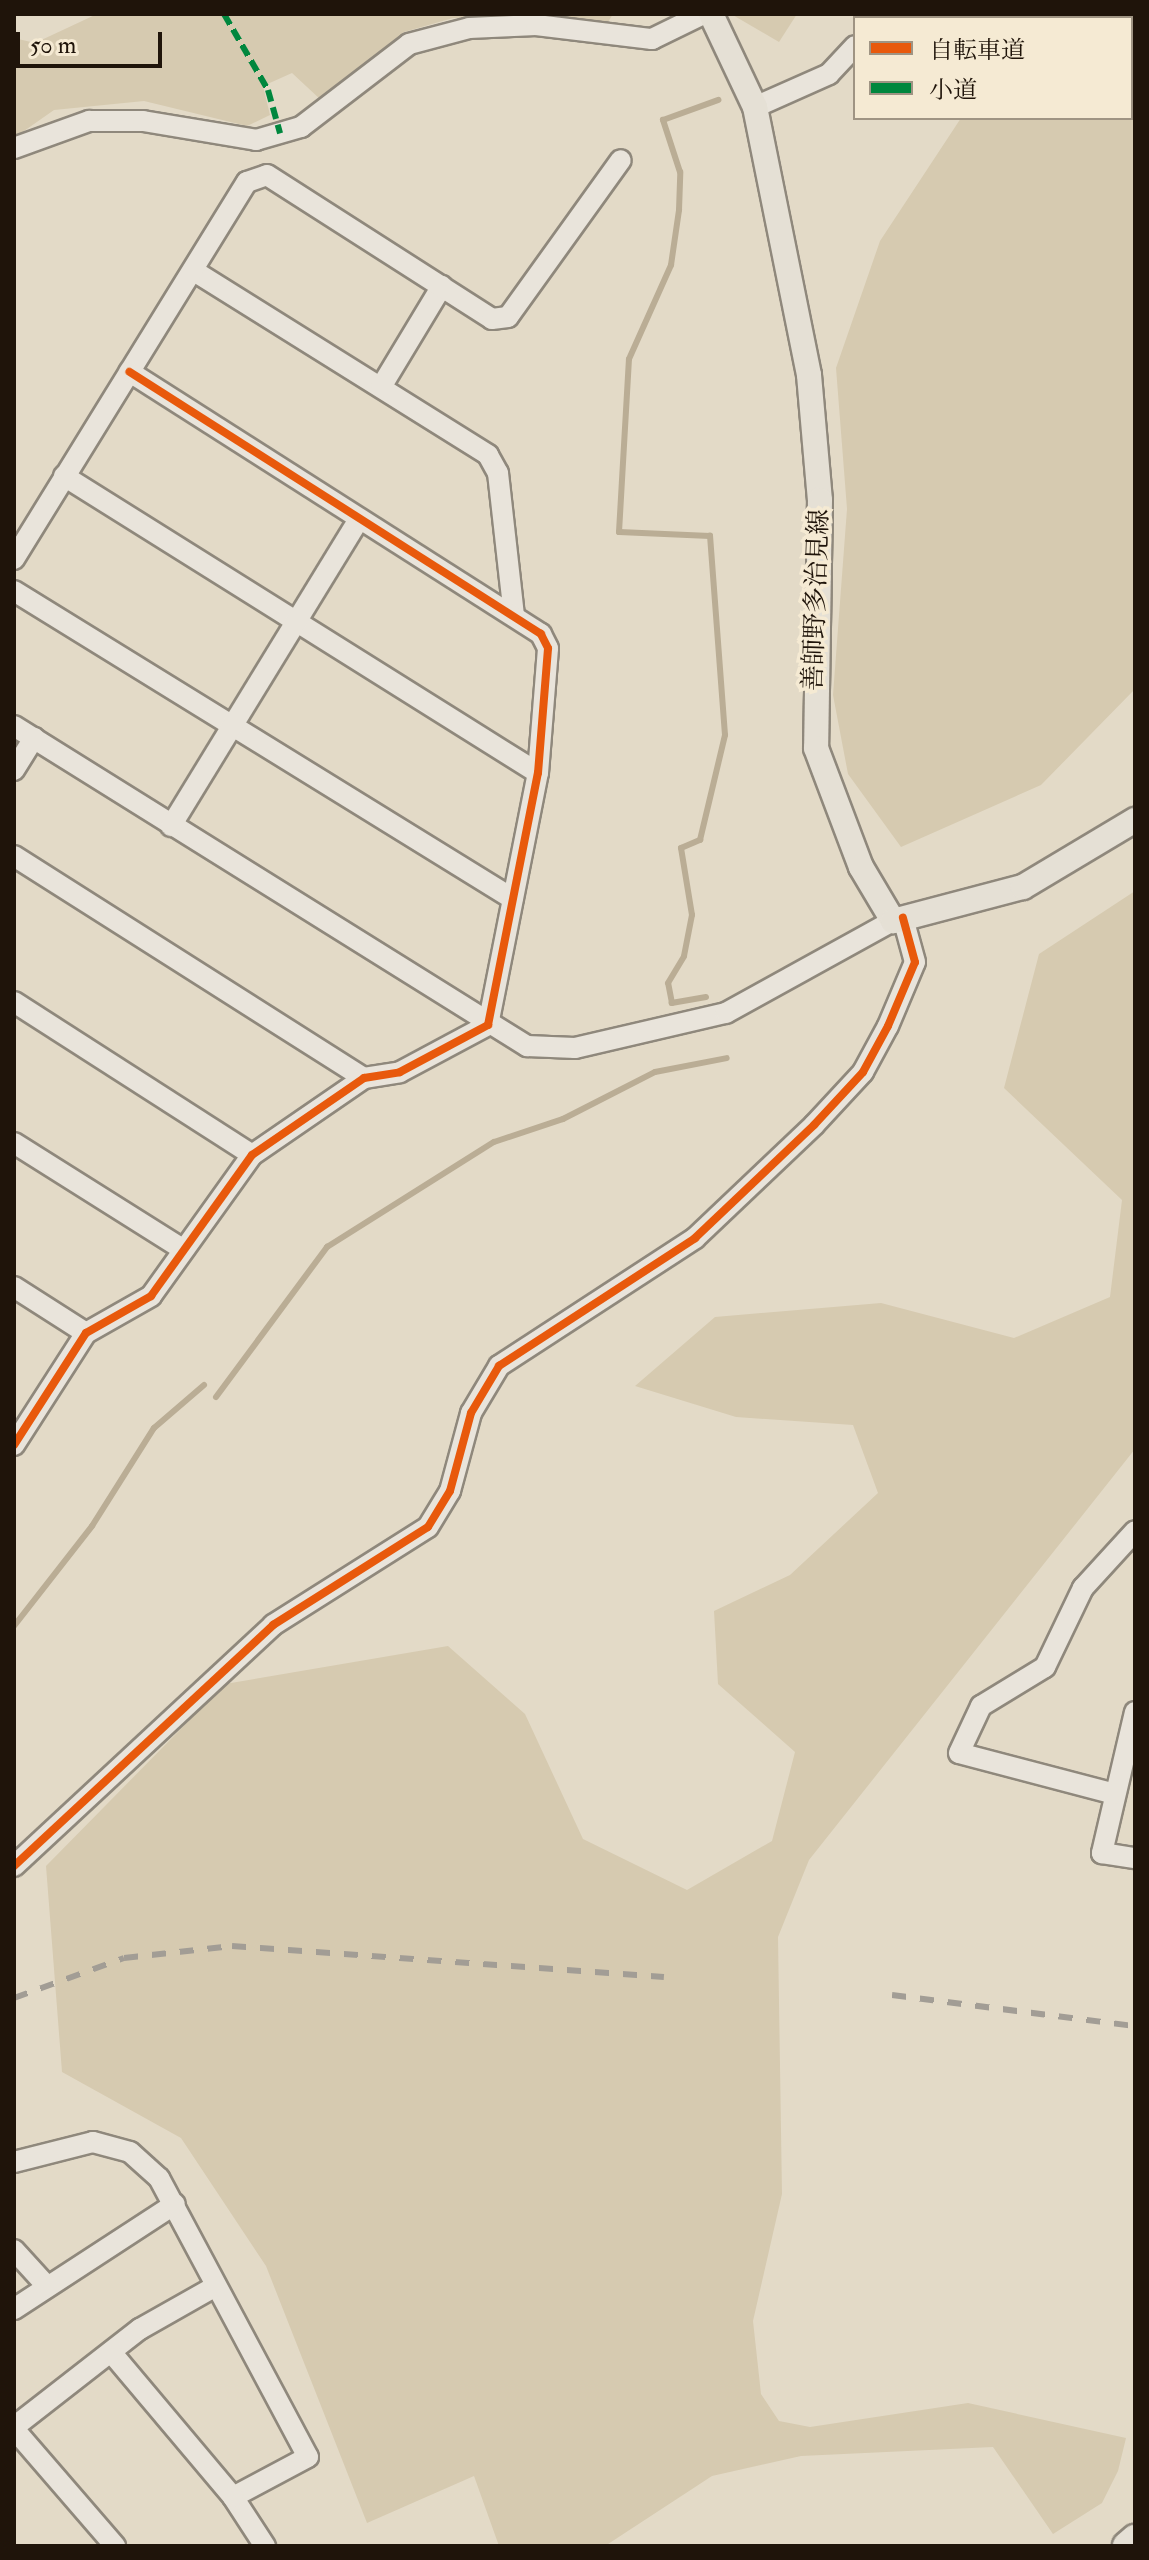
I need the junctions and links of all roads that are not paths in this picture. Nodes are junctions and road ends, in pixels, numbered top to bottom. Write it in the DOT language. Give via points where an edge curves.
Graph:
graph roads {
  1 [pos="703,14"];
  2 [pos="711,14"];
  3 [pos="853,48"];
  4 [pos="755,107"];
  5 [pos="256,140"];
  6 [pos="14,148"];
  7 [pos="621,160"];
  8 [pos="257,176"];
  9 [pos="194,271"];
  10 [pos="442,286"];
  11 [pos="129,372"];
  12 [pos="381,387"];
  13 [pos="64,476"];
  14 [pos="359,519"];
  15 [pos="14,559"];
  16 [pos="14,591"];
  17 [pos="514,616"];
  18 [pos="295,624"];
  19 [pos="231,725"];
  20 [pos="14,726"];
  21 [pos="34,738"];
  22 [pos="14,770"];
  23 [pos="538,773"];
  24 [pos="1135,820"];
  25 [pos="171,826"];
  26 [pos="14,856"];
  27 [pos="513,899"];
  28 [pos="898,919"];
  29 [pos="14,1002"];
  30 [pos="488,1025"];
  31 [pos="364,1078"];
  32 [pos="14,1143"];
  33 [pos="252,1155"];
  34 [pos="182,1249"];
  35 [pos="14,1287"];
  36 [pos="86,1333"];
  37 [pos="16,1437"];
  38 [pos="1135,1531"];
  39 [pos="1135,1712"];
  40 [pos="1115,1794"];
  41 [pos="1135,1858"];
  42 [pos="14,1866"];
  43 [pos="14,2162"];
  44 [pos="175,2204"];
  45 [pos="14,2250"];
  46 [pos="46,2285"];
  47 [pos="216,2286"];
  48 [pos="14,2309"];
  49 [pos="111,2352"];
  50 [pos="14,2428"];
  51 [pos="233,2497"];
  52 [pos="1135,2539"];
  53 [pos="115,2546"];
  54 [pos="265,2546"];
  55 [pos="1127,2546"];
  1 -- 5 [label="street" via="652,39 536,25 469,28 409,44 301,127"];
  2 -- 4 [label="main road, 善師野多治見線"];
  3 -- 4 [label="street" via="816,82"];
  4 -- 28 [label="main road, 善師野多治見線" via="810,391 820,500 816,748 837,818"];
  5 -- 6 [label="street" via="143,121 89,121"];
  5 -- 8 [label="street"];
  7 -- 10 [label="street" via="508,317 492,319"];
  8 -- 9 [label="street"];
  8 -- 10 [label="street" via="267,175"];
  9 -- 11 [label="street"];
  9 -- 12 [label="street"];
  10 -- 12 [label="street"];
  11 -- 13 [label="street"];
  11 -- 14 [label="street"];
  12 -- 17 [label="street" via="488,455 498,473"];
  13 -- 15 [label="street"];
  13 -- 18 [label="street"];
  14 -- 17 [label="street"];
  14 -- 18 [label="street"];
  16 -- 19 [label="street"];
  17 -- 23 [label="street" via="548,648"];
  18 -- 19 [label="street"];
  18 -- 23 [label="street"];
  19 -- 25 [label="street"];
  19 -- 27 [label="street"];
  20 -- 21 [label="street"];
  21 -- 22 [label="street"];
  21 -- 25 [label="street"];
  23 -- 27 [label="street"];
  24 -- 28 [label="main road" via="1023,887"];
  25 -- 30 [label="street"];
  26 -- 31 [label="street"];
  27 -- 30 [label="street"];
  28 -- 30 [label="street" via="751,1003 700,1020 549,1050"];
  28 -- 42 [label="street" via="917,948 893,1013 863,1072 814,1125 695,1238 499,1366 471,1413 450,1491 428,1527 273,1625"];
  29 -- 33 [label="street"];
  30 -- 31 [label="street" via="400,1072"];
  31 -- 33 [label="street"];
  32 -- 34 [label="street"];
  33 -- 34 [label="street"];
  34 -- 36 [label="street" via="151,1296"];
  35 -- 36 [label="street"];
  36 -- 37 [label="street"];
  38 -- 40 [label="street" via="1083,1588 1045,1667 981,1706 959,1753"];
  39 -- 40 [label="street"];
  40 -- 41 [label="street" via="1102,1853"];
  43 -- 44 [label="street" via="71,2144 110,2145 147,2163"];
  44 -- 46 [label="street"];
  44 -- 47 [label="street"];
  45 -- 46 [label="street"];
  46 -- 48 [label="street"];
  47 -- 49 [label="street"];
  47 -- 51 [label="street" via="308,2457"];
  49 -- 50 [label="street"];
  49 -- 51 [label="street"];
  50 -- 53 [label="street"];
  51 -- 54 [label="street"];
  52 -- 55 [label="highway"];
}
